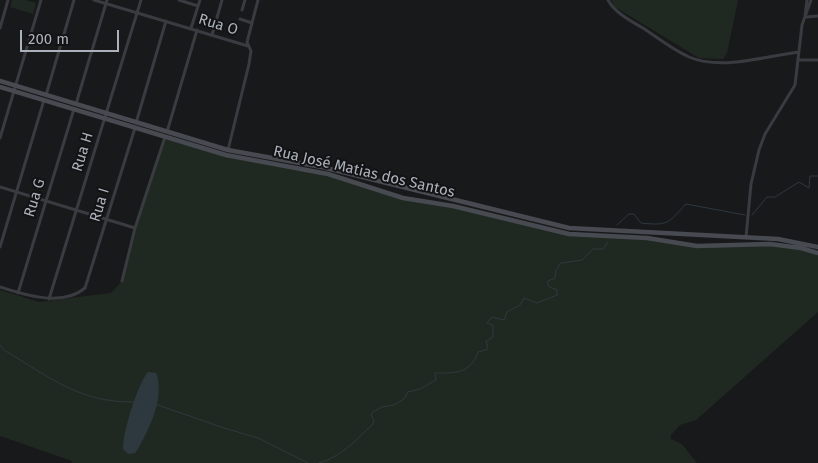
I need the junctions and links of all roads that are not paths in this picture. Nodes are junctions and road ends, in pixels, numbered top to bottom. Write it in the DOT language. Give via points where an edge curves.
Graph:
graph roads {
  1 [pos="8,0"];
  2 [pos="41,0"];
  3 [pos="74,0"];
  4 [pos="94,0"];
  5 [pos="141,0"];
  6 [pos="179,0"];
  7 [pos="200,0"];
  8 [pos="222,0"];
  9 [pos="245,0"];
  10 [pos="258,0"];
  11 [pos="608,0"];
  12 [pos="807,0"];
  13 [pos="811,0"];
  14 [pos="106,2"];
  15 [pos="198,6"];
  16 [pos="242,10"];
  17 [pos="137,12"];
  18 [pos="818,16"];
  19 [pos="805,17"];
  20 [pos="240,19"];
  21 [pos="166,21"];
  22 [pos="252,22"];
  23 [pos="0,28"];
  24 [pos="191,28"];
  25 [pos="197,30"];
  26 [pos="212,35"];
  27 [pos="248,46"];
  28 [pos="799,52"];
  29 [pos="799,60"];
  30 [pos="818,60"];
  31 [pos="0,81"];
  32 [pos="0,87"];
  33 [pos="15,88"];
  34 [pos="45,98"];
  35 [pos="75,107"];
  36 [pos="105,116"];
  37 [pos="136,125"];
  38 [pos="166,134"];
  39 [pos="0,138"];
  40 [pos="227,153"];
  41 [pos="391,184"];
  42 [pos="0,187"];
  43 [pos="406,188"];
  44 [pos="17,192"];
  45 [pos="388,194"];
  46 [pos="403,198"];
  47 [pos="47,200"];
  48 [pos="77,210"];
  49 [pos="108,219"];
  50 [pos="135,228"];
  51 [pos="694,235"];
  52 [pos="704,235"];
  53 [pos="746,237"];
  54 [pos="691,245"];
  55 [pos="704,245"];
  56 [pos="0,247"];
  57 [pos="818,247"];
  58 [pos="818,253"];
  59 [pos="122,280"];
  60 [pos="0,287"];
  61 [pos="18,293"];
  62 [pos="50,299"];
  1 -- 23 [label="street"];
  2 -- 33 [label="street"];
  3 -- 34 [label="street"];
  4 -- 14 [label="street, Rua O"];
  5 -- 17 [label="street, Rua H"];
  6 -- 15 [label="street"];
  7 -- 15 [label="street"];
  8 -- 26 [label="street"];
  9 -- 16 [label="street"];
  10 -- 22 [label="street"];
  11 -- 28 [label="street" via="616,11 695,59 724,62"];
  12 -- 19 [label="street"];
  13 -- 19 [label="street"];
  14 -- 17 [label="street, Rua O"];
  14 -- 35 [label="street, Rua G"];
  15 -- 24 [label="street"];
  17 -- 21 [label="street, Rua O"];
  17 -- 36 [label="street, Rua H"];
  18 -- 19 [label="street"];
  19 -- 28 [label="street"];
  20 -- 22 [label="street"];
  21 -- 24 [label="street, Rua O"];
  21 -- 37 [label="street, Rua I"];
  22 -- 27 [label="street"];
  24 -- 25 [label="street, Rua O"];
  25 -- 26 [label="street, Rua O"];
  25 -- 38 [label="street"];
  26 -- 27 [label="street, Rua O"];
  27 -- 40 [label="street" via="251,50 249,64"];
  28 -- 29 [label="street"];
  29 -- 30 [label="street"];
  29 -- 53 [label="street" via="792,91 758,150 750,184"];
  31 -- 33 [label="main road, Rua José Matias dos Santos"];
  32 -- 33 [label="main road, Rua José Matias dos Santos"];
  33 -- 34 [label="main road, Rua José Matias dos Santos"];
  33 -- 39 [label="street"];
  34 -- 35 [label="main road, Rua José Matias dos Santos"];
  34 -- 44 [label="street"];
  35 -- 36 [label="main road, Rua José Matias dos Santos"];
  35 -- 47 [label="street, Rua G"];
  36 -- 37 [label="main road, Rua José Matias dos Santos"];
  36 -- 48 [label="street, Rua H"];
  37 -- 38 [label="main road, Rua José Matias dos Santos"];
  37 -- 49 [label="street, Rua I"];
  38 -- 40 [label="main road, Rua José Matias dos Santos"];
  38 -- 50 [label="street"];
  40 -- 41 [label="main road, Rua José Matias dos Santos" via="322,168"];
  40 -- 45 [label="main road, Rua José Matias dos Santos" via="328,174"];
  41 -- 43 [label="main road, Rua José Matias dos Santos"];
  41 -- 45 [label="main road" via="394,190"];
  42 -- 44 [label="street"];
  43 -- 46 [label="main road" via="402,192"];
  43 -- 51 [label="main road, Rua José Matias dos Santos" via="569,228"];
  44 -- 47 [label="street"];
  44 -- 56 [label="street"];
  45 -- 46 [label="main road, Rua José Matias dos Santos"];
  46 -- 54 [label="main road, Rua José Matias dos Santos" via="453,206 569,234 647,238"];
  47 -- 48 [label="street"];
  47 -- 61 [label="street, Rua G"];
  48 -- 49 [label="street"];
  48 -- 62 [label="street, Rua H"];
  49 -- 50 [label="street"];
  49 -- 62 [label="street, Rua I" via="84,288"];
  50 -- 59 [label="street"];
  51 -- 52 [label="main road, Rua José Matias dos Santos"];
  51 -- 54 [label="main road"];
  52 -- 53 [label="main road, Rua José Matias dos Santos"];
  52 -- 55 [label="main road"];
  53 -- 57 [label="main road, Rua José Matias dos Santos"];
  54 -- 55 [label="main road, Rua José Matias dos Santos"];
  55 -- 58 [label="main road, Rua José Matias dos Santos" via="770,244"];
  60 -- 61 [label="street"];
  61 -- 62 [label="street"];
}
